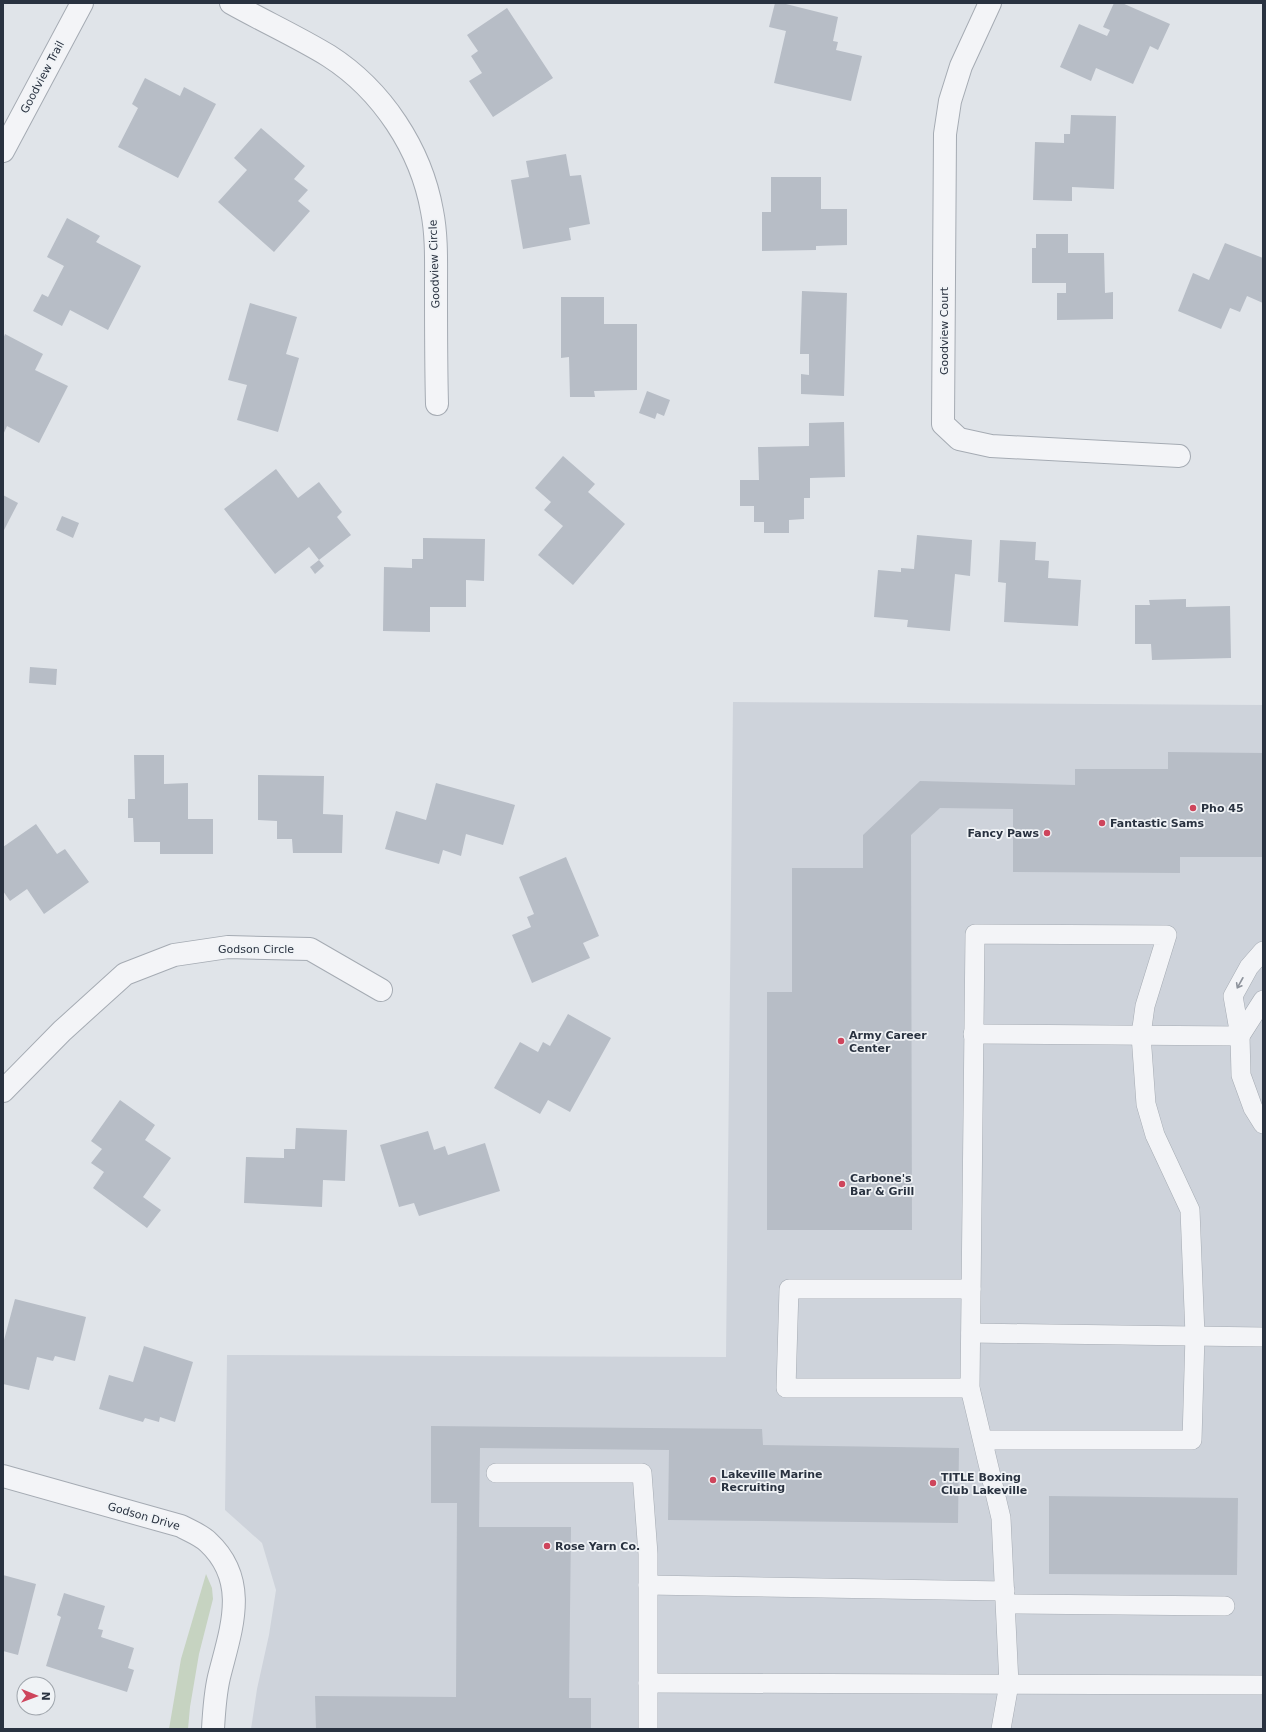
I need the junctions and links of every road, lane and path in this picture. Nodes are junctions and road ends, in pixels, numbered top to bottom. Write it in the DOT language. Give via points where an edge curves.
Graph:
graph roads {
  1 [pos="82,3"];
  2 [pos="231,3"];
  3 [pos="990,3"];
  4 [pos="3,151"];
  5 [pos="437,404"];
  6 [pos="1179,456"];
  7 [pos="1263,951"];
  8 [pos="381,990"];
  9 [pos="1263,1000"];
  10 [pos="974,1034"];
  11 [pos="1141,1035"];
  12 [pos="1240,1036"];
  13 [pos="3,1091"];
  14 [pos="1263,1124"];
  15 [pos="971,1289"];
  16 [pos="970,1333"];
  17 [pos="1195,1335"];
  18 [pos="1263,1337"];
  19 [pos="970,1388"];
  20 [pos="984,1440"];
  21 [pos="496,1473"];
  22 [pos="3,1476"];
  23 [pos="648,1585"];
  24 [pos="1006,1597"];
  25 [pos="1225,1606"];
  26 [pos="648,1683"];
  27 [pos="1010,1684"];
  28 [pos="1263,1685"];
  29 [pos="213,1729"];
  30 [pos="648,1729"];
  31 [pos="1001,1729"];
  1 -- 4 [label="street, Goodview Trail"];
  2 -- 5 [label="street, Goodview Circle" via="329,57 353,75 378,99 399,127 415,155 425,183 436,239"];
  3 -- 6 [label="street, Goodview Court" via="961,66 950,101 945,134 943,424 959,439 991,446"];
  7 -- 12 [label="lane, one-way" via="1249,967 1233,996"];
  8 -- 13 [label="street, Godson Circle" via="310,949 228,948 174,955 125,974 62,1031"];
  9 -- 12 [label="lane"];
  10 -- 11 [label="lane"];
  10 -- 11 [label="lane" via="975,934 1167,935 1145,1006"];
  10 -- 15 [label="lane"];
  11 -- 12 [label="lane"];
  11 -- 17 [label="lane" via="1146,1104 1158,1140 1190,1210"];
  12 -- 14 [label="lane" via="1241,1075 1253,1108"];
  15 -- 16 [label="lane"];
  15 -- 19 [label="lane" via="789,1289 786,1388"];
  16 -- 17 [label="lane"];
  16 -- 19 [label="lane"];
  17 -- 18 [label="lane"];
  17 -- 20 [label="lane" via="1192,1440"];
  19 -- 20 [label="lane"];
  20 -- 24 [label="lane" via="1001,1518"];
  21 -- 23 [label="lane" via="642,1473"];
  22 -- 29 [label="street, Godson Drive" via="182,1526 208,1541 226,1564 234,1594 234,1621 219,1679"];
  23 -- 24 [label="lane"];
  23 -- 26 [label="lane"];
  24 -- 25 [label="lane"];
  24 -- 27 [label="lane"];
  26 -- 27 [label="lane"];
  26 -- 30 [label="lane"];
  27 -- 28 [label="lane"];
  27 -- 31 [label="lane"];
}
